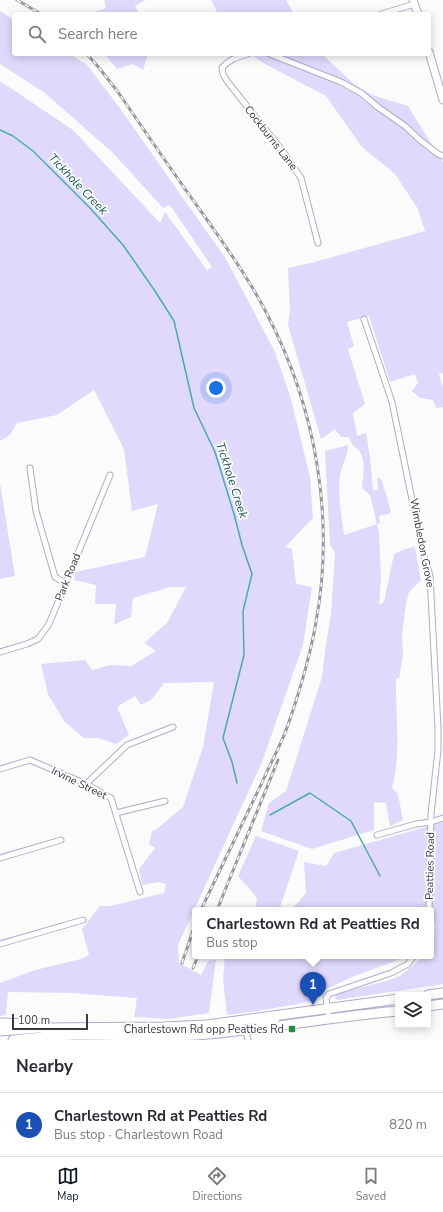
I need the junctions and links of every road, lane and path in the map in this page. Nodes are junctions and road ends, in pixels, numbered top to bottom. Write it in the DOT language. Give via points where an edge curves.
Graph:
graph roads {
  1 [pos="414,2"];
  2 [pos="386,12"];
  3 [pos="417,12"];
  4 [pos="240,56"];
  5 [pos="275,56"];
  6 [pos="430,56"];
  7 [pos="443,100"];
  8 [pos="443,156"];
  9 [pos="318,243"];
  10 [pos="364,319"];
  11 [pos="30,468"];
  12 [pos="110,475"];
  13 [pos="65,583"];
  14 [pos="0,652"];
  15 [pos="173,727"];
  16 [pos="0,769"];
  17 [pos="86,784"];
  18 [pos="165,801"];
  19 [pos="116,814"];
  20 [pos="443,818"];
  21 [pos="431,822"];
  22 [pos="377,835"];
  23 [pos="61,840"];
  24 [pos="0,858"];
  25 [pos="140,892"];
  26 [pos="429,907"];
  27 [pos="83,920"];
  28 [pos="0,944"];
  29 [pos="412,959"];
  30 [pos="443,993"];
  31 [pos="431,995"];
  32 [pos="395,999"];
  33 [pos="443,1004"];
  34 [pos="431,1006"];
  35 [pos="327,1009"];
  36 [pos="395,1011"];
  37 [pos="284,1015"];
  38 [pos="329,1019"];
  39 [pos="0,1024"];
  40 [pos="207,1025"];
  41 [pos="39,1028"];
  42 [pos="246,1030"];
  43 [pos="0,1031"];
  44 [pos="13,1040"];
  45 [pos="248,1040"];
  1 -- 2 [label="street"];
  1 -- 3 [label="main road"];
  4 -- 9 [label="street, Cockburns Lane" via="226,63 222,68 223,74 301,178"];
  5 -- 8 [label="street" via="341,82 361,93"];
  6 -- 7 [label="main road"];
  10 -- 21 [label="street, Wimbledon Grove" via="392,402 430,576 438,728"];
  11 -- 13 [label="street" via="36,510 55,577"];
  12 -- 13 [label="street, Park Road"];
  13 -- 14 [label="street, Park Road" via="49,624 38,639"];
  15 -- 17 [label="street" via="127,745"];
  16 -- 17 [label="street, Irvine Street" via="30,760"];
  17 -- 19 [label="street, Irvine Street" via="111,798"];
  18 -- 19 [label="street"];
  19 -- 25 [label="street, Irvine Street"];
  20 -- 21 [label="street"];
  21 -- 22 [label="street"];
  21 -- 26 [label="street, Peatties Road"];
  23 -- 24 [label="street"];
  27 -- 28 [label="street"];
  29 -- 35 [label="street" via="408,964 391,973 329,994 326,998"];
  30 -- 31 [label="highway"];
  32 -- 35 [label="highway"];
  33 -- 34 [label="highway"];
  35 -- 37 [label="highway"];
  35 -- 38 [label="street"];
  36 -- 38 [label="highway"];
  37 -- 40 [label="highway"];
  37 -- 42 [label="street"];
  38 -- 42 [label="highway"];
  39 -- 41 [label="highway" via="34,1024"];
  40 -- 41 [label="highway"];
  40 -- 42 [label="street" via="241,1025"];
  41 -- 43 [label="highway"];
  42 -- 44 [label="highway" via="195,1035 76,1035"];
  42 -- 45 [label="street"];
}
